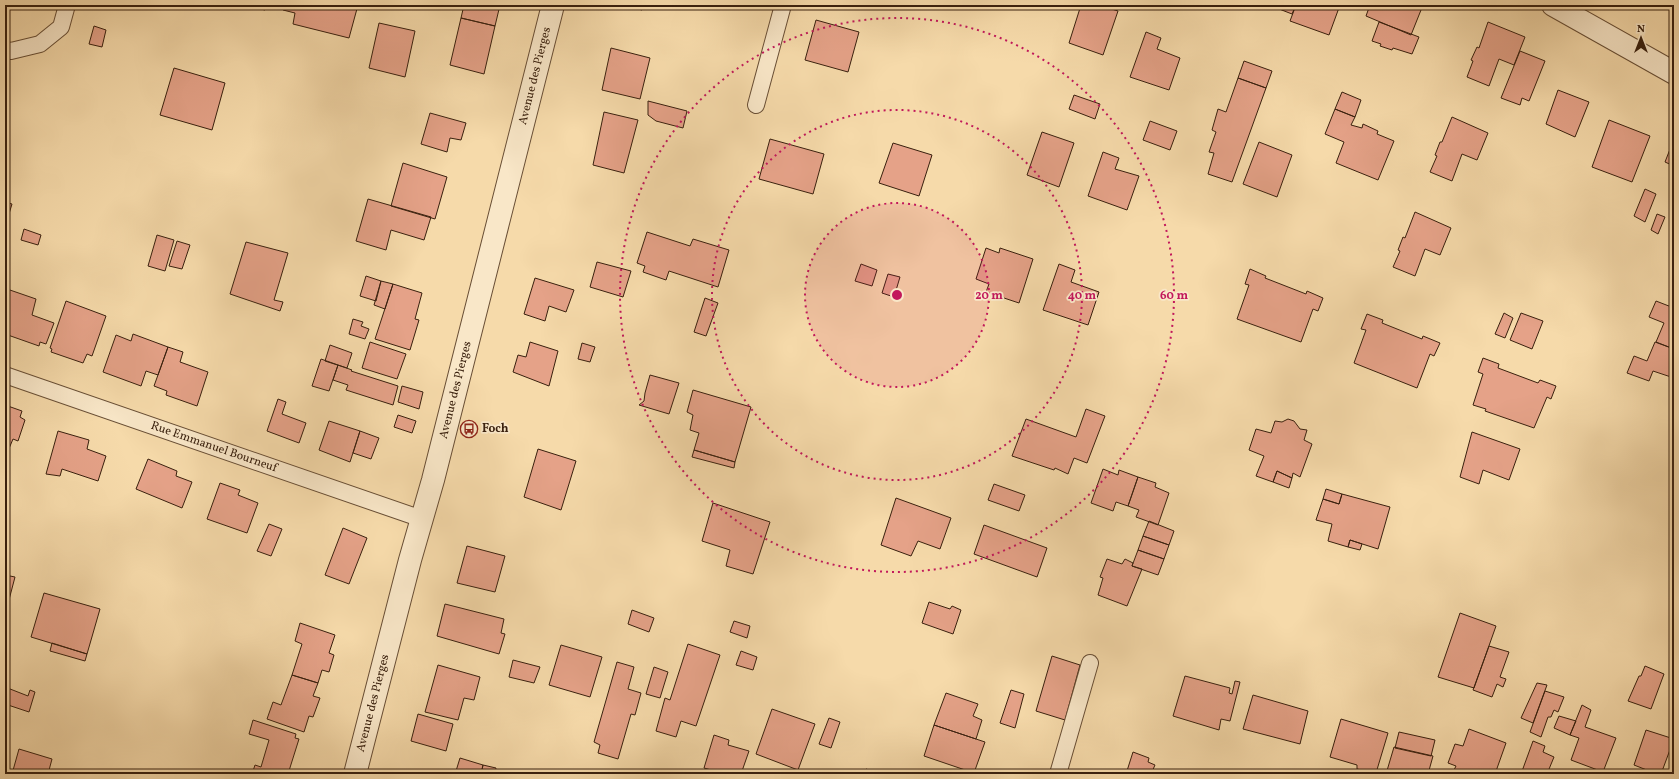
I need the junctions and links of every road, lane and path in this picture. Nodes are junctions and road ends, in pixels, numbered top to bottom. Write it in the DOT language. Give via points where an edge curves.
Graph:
graph roads {
  1 [pos="67,5"];
  2 [pos="553,5"];
  3 [pos="783,5"];
  4 [pos="1553,5"];
  5 [pos="5,50"];
  6 [pos="1674,73"];
  7 [pos="756,105"];
  8 [pos="5,375"];
  9 [pos="422,519"];
  10 [pos="1090,663"];
  11 [pos="356,774"];
  12 [pos="1058,774"];
  1 -- 5 [label="lane" via="61,27 40,44"];
  2 -- 9 [label="street, Avenue des Pierges"];
  3 -- 7 [label="lane"];
  4 -- 6 [label="street"];
  8 -- 9 [label="lane, Rue Emmanuel Bourneuf"];
  9 -- 11 [label="street, Avenue des Pierges"];
  10 -- 12 [label="lane"];
}
